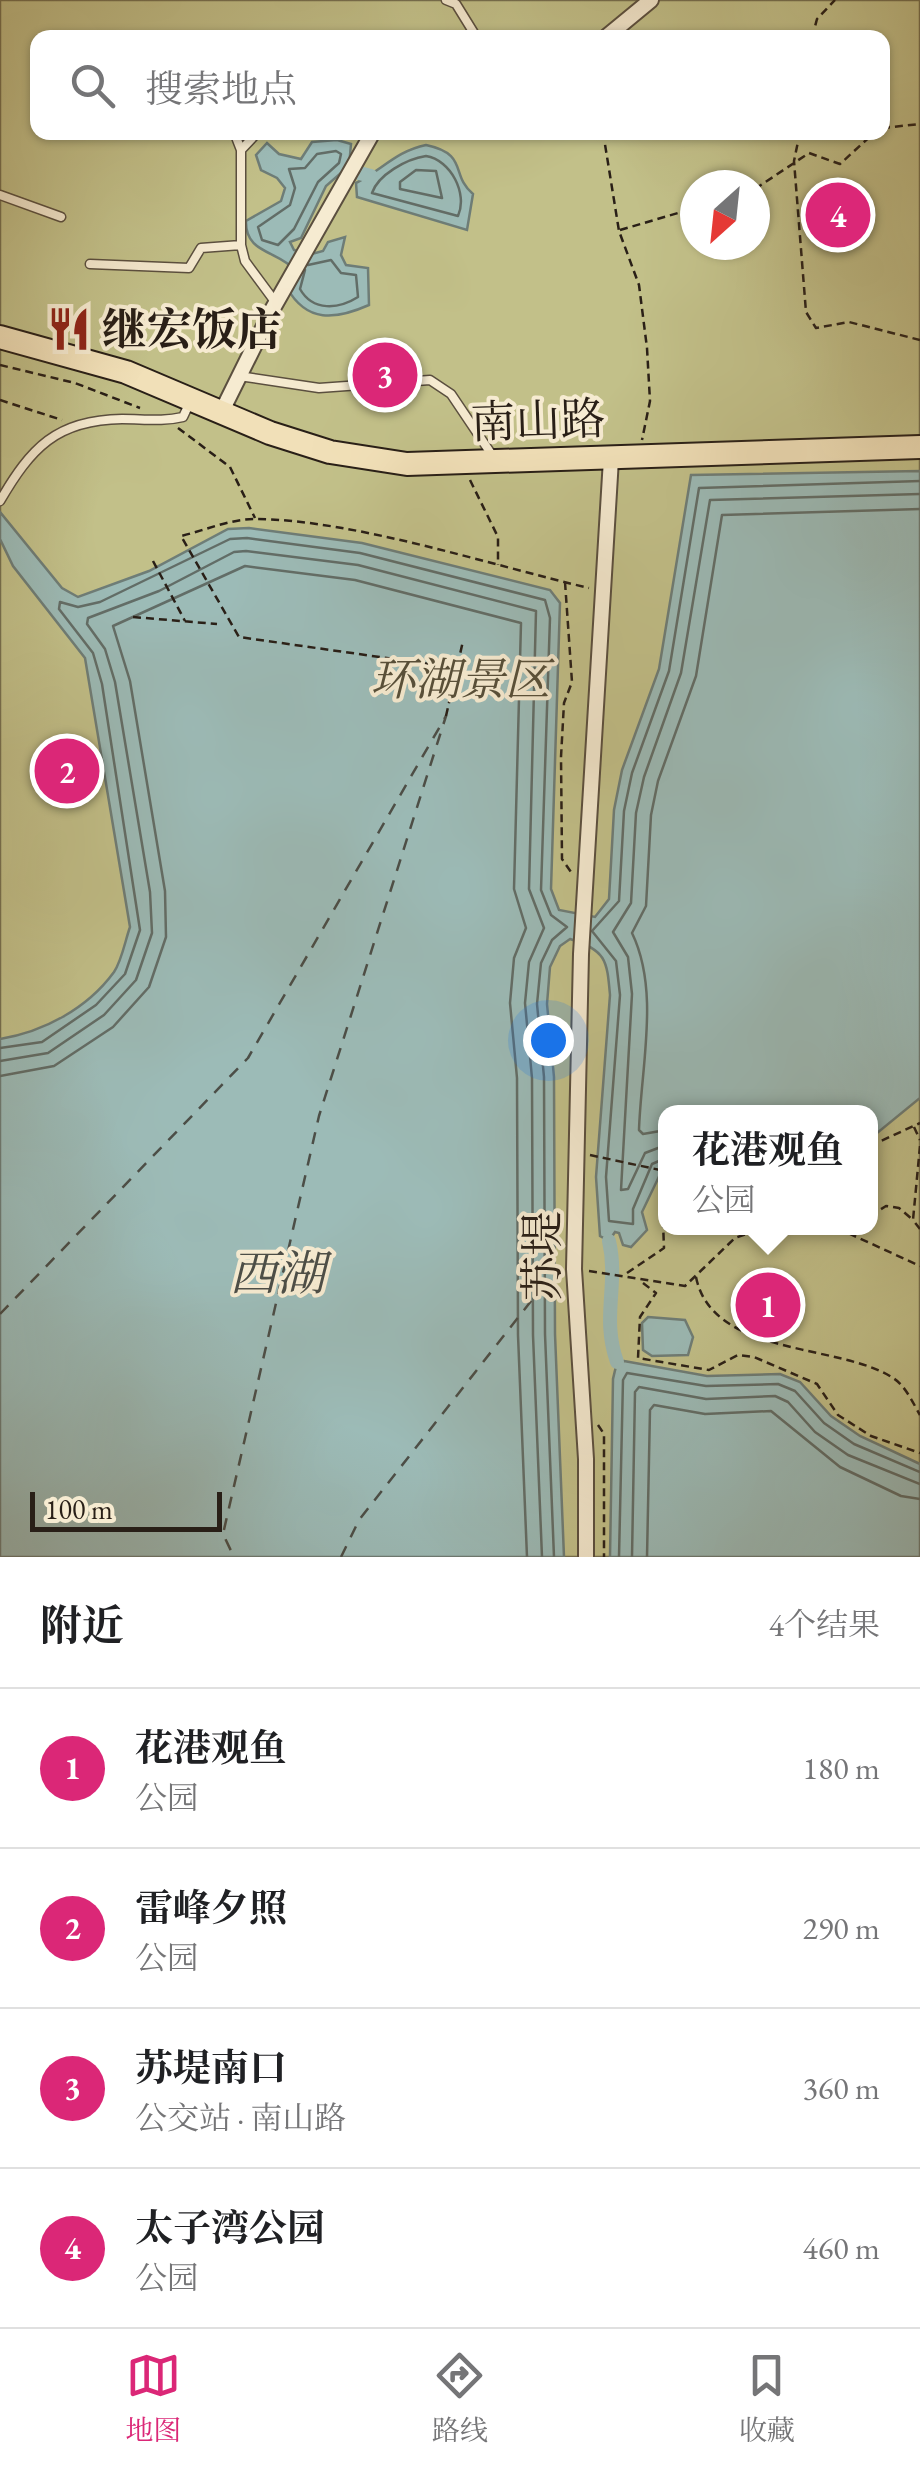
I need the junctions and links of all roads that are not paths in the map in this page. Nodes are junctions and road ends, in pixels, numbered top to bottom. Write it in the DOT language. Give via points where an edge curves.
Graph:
graph roads {
  1 [pos="446,0"];
  2 [pos="651,0"];
  3 [pos="473,30"];
  4 [pos="614,30"];
  5 [pos="237,140"];
  6 [pos="250,140"];
  7 [pos="369,140"];
  8 [pos="241,150"];
  9 [pos="0,195"];
  10 [pos="61,217"];
  11 [pos="241,245"];
  12 [pos="90,264"];
  13 [pos="276,303"];
  14 [pos="0,337"];
  15 [pos="240,376"];
  16 [pos="192,398"];
  17 [pos="222,411"];
  18 [pos="920,447"];
  19 [pos="611,459"];
  20 [pos="494,462"];
  21 [pos="0,500"];
  22 [pos="586,1557"];
  1 -- 3 [label="lane"];
  2 -- 4 [label="street"];
  5 -- 8 [label="lane"];
  6 -- 8 [label="lane"];
  7 -- 13 [label="street"];
  8 -- 11 [label="lane"];
  9 -- 10 [label="lane"];
  11 -- 12 [label="lane" via="201,248 189,268"];
  11 -- 13 [label="lane"];
  13 -- 15 [label="street"];
  14 -- 16 [label="main road, 南山路"];
  15 -- 17 [label="street"];
  15 -- 20 [label="lane" via="319,388 430,380 451,394"];
  16 -- 17 [label="main road, 南山路"];
  16 -- 21 [label="lane" via="184,417 174,420 104,420 40,443"];
  17 -- 20 [label="main road, 南山路" via="330,452 407,464"];
  18 -- 19 [label="main road, 南山路"];
  19 -- 20 [label="main road, 南山路"];
  19 -- 22 [label="street, 苏堤" via="581,954 574,1269"];
}
